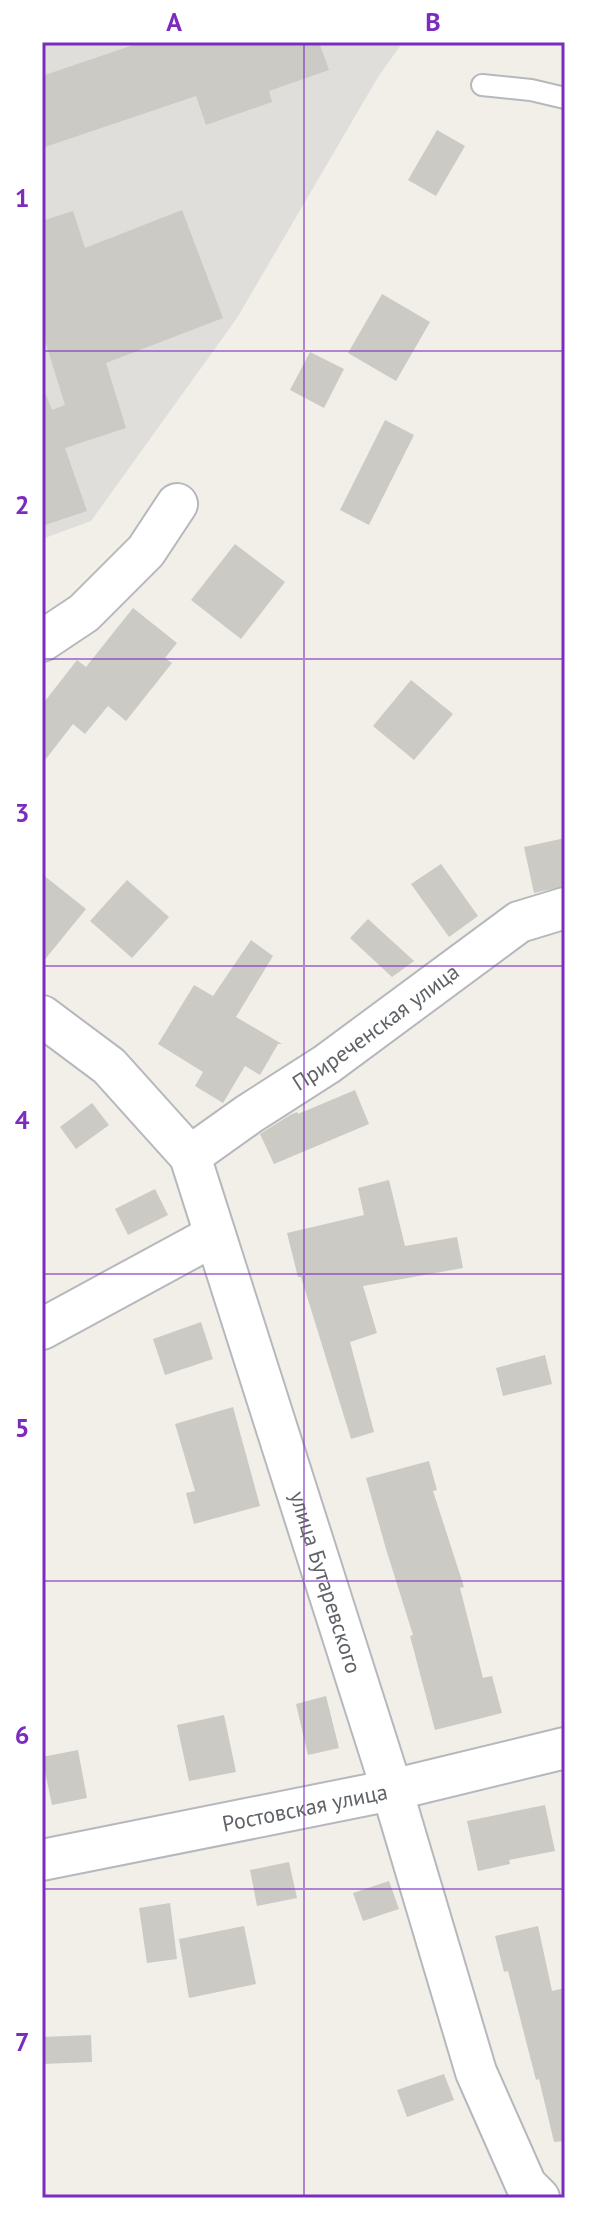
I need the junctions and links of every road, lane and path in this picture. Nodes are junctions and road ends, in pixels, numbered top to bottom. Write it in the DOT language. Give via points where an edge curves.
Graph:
graph roads {
  1 [pos="482,85"];
  2 [pos="565,98"];
  3 [pos="177,504"];
  4 [pos="42,641"];
  5 [pos="565,908"];
  6 [pos="42,1016"];
  7 [pos="190,1156"];
  8 [pos="215,1235"];
  9 [pos="42,1329"];
  10 [pos="565,1748"];
  11 [pos="392,1790"];
  12 [pos="42,1860"];
  13 [pos="543,2197"];
  1 -- 2 [label="lane"];
  3 -- 4 [label="street" via="146,551 84,613"];
  5 -- 7 [label="street, Приреченская улица" via="519,922 327,1064"];
  6 -- 7 [label="street, улица Бутаревского" via="109,1066"];
  7 -- 8 [label="street, улица Бутаревского"];
  8 -- 9 [label="street"];
  8 -- 11 [label="street, улица Бутаревского"];
  10 -- 11 [label="street, Ростовская улица"];
  11 -- 12 [label="street, Ростовская улица"];
  11 -- 13 [label="street, улица Бутаревского" via="476,2072 526,2185"];
}
